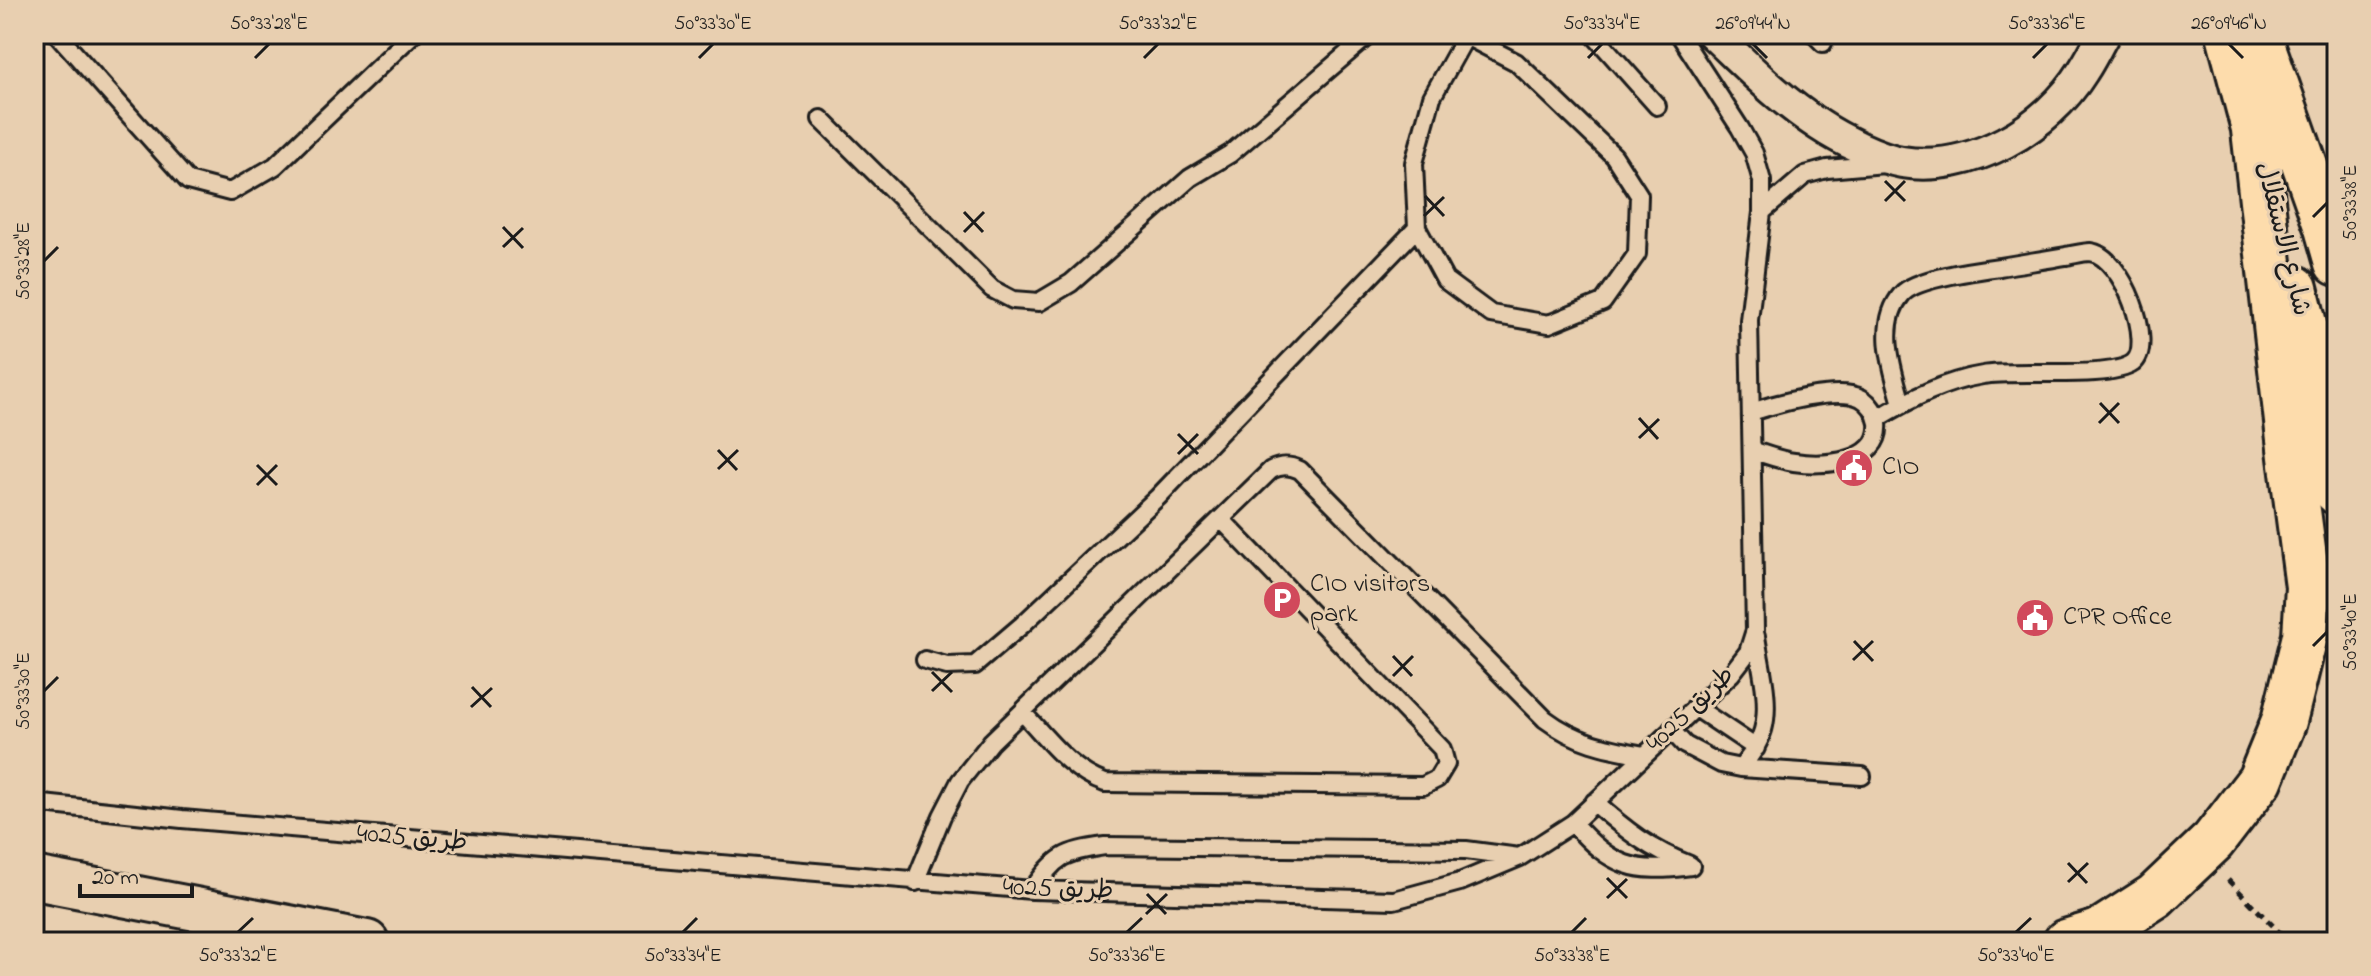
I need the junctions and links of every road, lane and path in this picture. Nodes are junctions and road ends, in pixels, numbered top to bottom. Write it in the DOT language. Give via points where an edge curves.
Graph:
graph roads {
  1 [pos="57,34"];
  2 [pos="413,34"];
  3 [pos="1370,34"];
  4 [pos="1593,34"];
  5 [pos="1679,34"];
  6 [pos="1713,34"];
  7 [pos="2104,34"];
  8 [pos="2229,34"];
  9 [pos="2254,34"];
  10 [pos="1467,35"];
  11 [pos="1657,106"];
  12 [pos="821,119"];
  13 [pos="2254,130"];
  14 [pos="1901,162"];
  15 [pos="1762,212"];
  16 [pos="1417,228"];
  17 [pos="2337,263"];
  18 [pos="1902,404"];
  19 [pos="1751,412"];
  20 [pos="1877,419"];
  21 [pos="1752,450"];
  22 [pos="2337,492"];
  23 [pos="1221,519"];
  24 [pos="1755,630"];
  25 [pos="925,660"];
  26 [pos="1695,707"];
  27 [pos="1022,712"];
  28 [pos="1671,730"];
  29 [pos="1756,748"];
  30 [pos="1644,755"];
  31 [pos="1741,768"];
  32 [pos="1862,776"];
  33 [pos="1594,802"];
  34 [pos="34,803"];
  35 [pos="1573,823"];
  36 [pos="2202,853"];
  37 [pos="1520,857"];
  38 [pos="34,878"];
  39 [pos="915,882"];
  40 [pos="1032,890"];
  41 [pos="367,942"];
  42 [pos="2066,942"];
  43 [pos="2289,942"];
  1 -- 2 [label="lane" via="188,181 230,192 275,166"];
  3 -- 12 [label="lane" via="1230,154 1179,187 1071,283 1039,302 1013,300 992,289"];
  4 -- 11 [label="lane"];
  5 -- 15 [label="lane, طريق 4025" via="1754,153 1762,181"];
  6 -- 14 [label="street" via="1821,127"];
  7 -- 14 [label="street" via="2082,74 2018,136 1978,155"];
  8 -- 13 [label="main road, شارع الاستقلال"];
  9 -- 17 [label="main road"];
  10 -- 16 [label="lane" via="1432,97 1414,163"];
  10 -- 16 [label="lane" via="1516,62 1614,156 1639,195 1637,254 1603,302 1549,324 1491,314 1445,280"];
  13 -- 22 [label="main road, شارع الاستقلال" via="2319,384"];
  13 -- 36 [label="main road" via="2308,587 2305,636 2284,721 2260,780"];
  14 -- 15 [label="lane" via="1805,175"];
  15 -- 19 [label="lane, طريق 4025" via="1749,320"];
  16 -- 25 [label="lane" via="1158,497 1022,625 975,665"];
  18 -- 18 [label="lane" via="1890,363 1888,318 1903,293 1962,273 2092,252 2111,263 2127,287 2142,342 2139,357 2129,365 2103,371 1984,374"];
  18 -- 20 [label="lane"];
  19 -- 20 [label="lane" via="1812,397 1848,395 1872,407"];
  19 -- 21 [label="lane, طريق 4025"];
  20 -- 21 [label="lane" via="1873,445 1851,458 1796,463"];
  21 -- 24 [label="lane, طريق 4025"];
  23 -- 27 [label="lane"];
  23 -- 27 [label="lane" via="1442,749 1446,764 1437,779 1423,786 1105,783 1078,770"];
  23 -- 30 [label="lane" via="1271,470 1300,470 1545,719 1593,745"];
  24 -- 26 [label="lane, طريق 4025" via="1748,652 1731,674"];
  24 -- 29 [label="lane" via="1766,711"];
  26 -- 28 [label="lane, طريق 4025"];
  26 -- 29 [label="lane"];
  27 -- 39 [label="lane" via="960,781"];
  28 -- 30 [label="lane, طريق 4025"];
  28 -- 31 [label="lane" via="1702,756"];
  29 -- 31 [label="lane"];
  30 -- 33 [label="lane, طريق 4025"];
  31 -- 32 [label="lane"];
  33 -- 35 [label="lane, طريق 4025"];
  33 -- 35 [label="lane" via="1638,839 1691,866 1661,870 1625,865 1605,855"];
  34 -- 39 [label="lane, طريق 4025"];
  35 -- 37 [label="lane, طريق 4025"];
  36 -- 42 [label="main road" via="2155,896 2099,932"];
  36 -- 43 [label="path"];
  37 -- 40 [label="lane, طريق 4025" via="1460,882 1394,900"];
  37 -- 40 [label="lane" via="1466,850 1105,846 1065,853"];
  38 -- 41 [label="main road"];
  39 -- 40 [label="lane, طريق 4025"];
}
